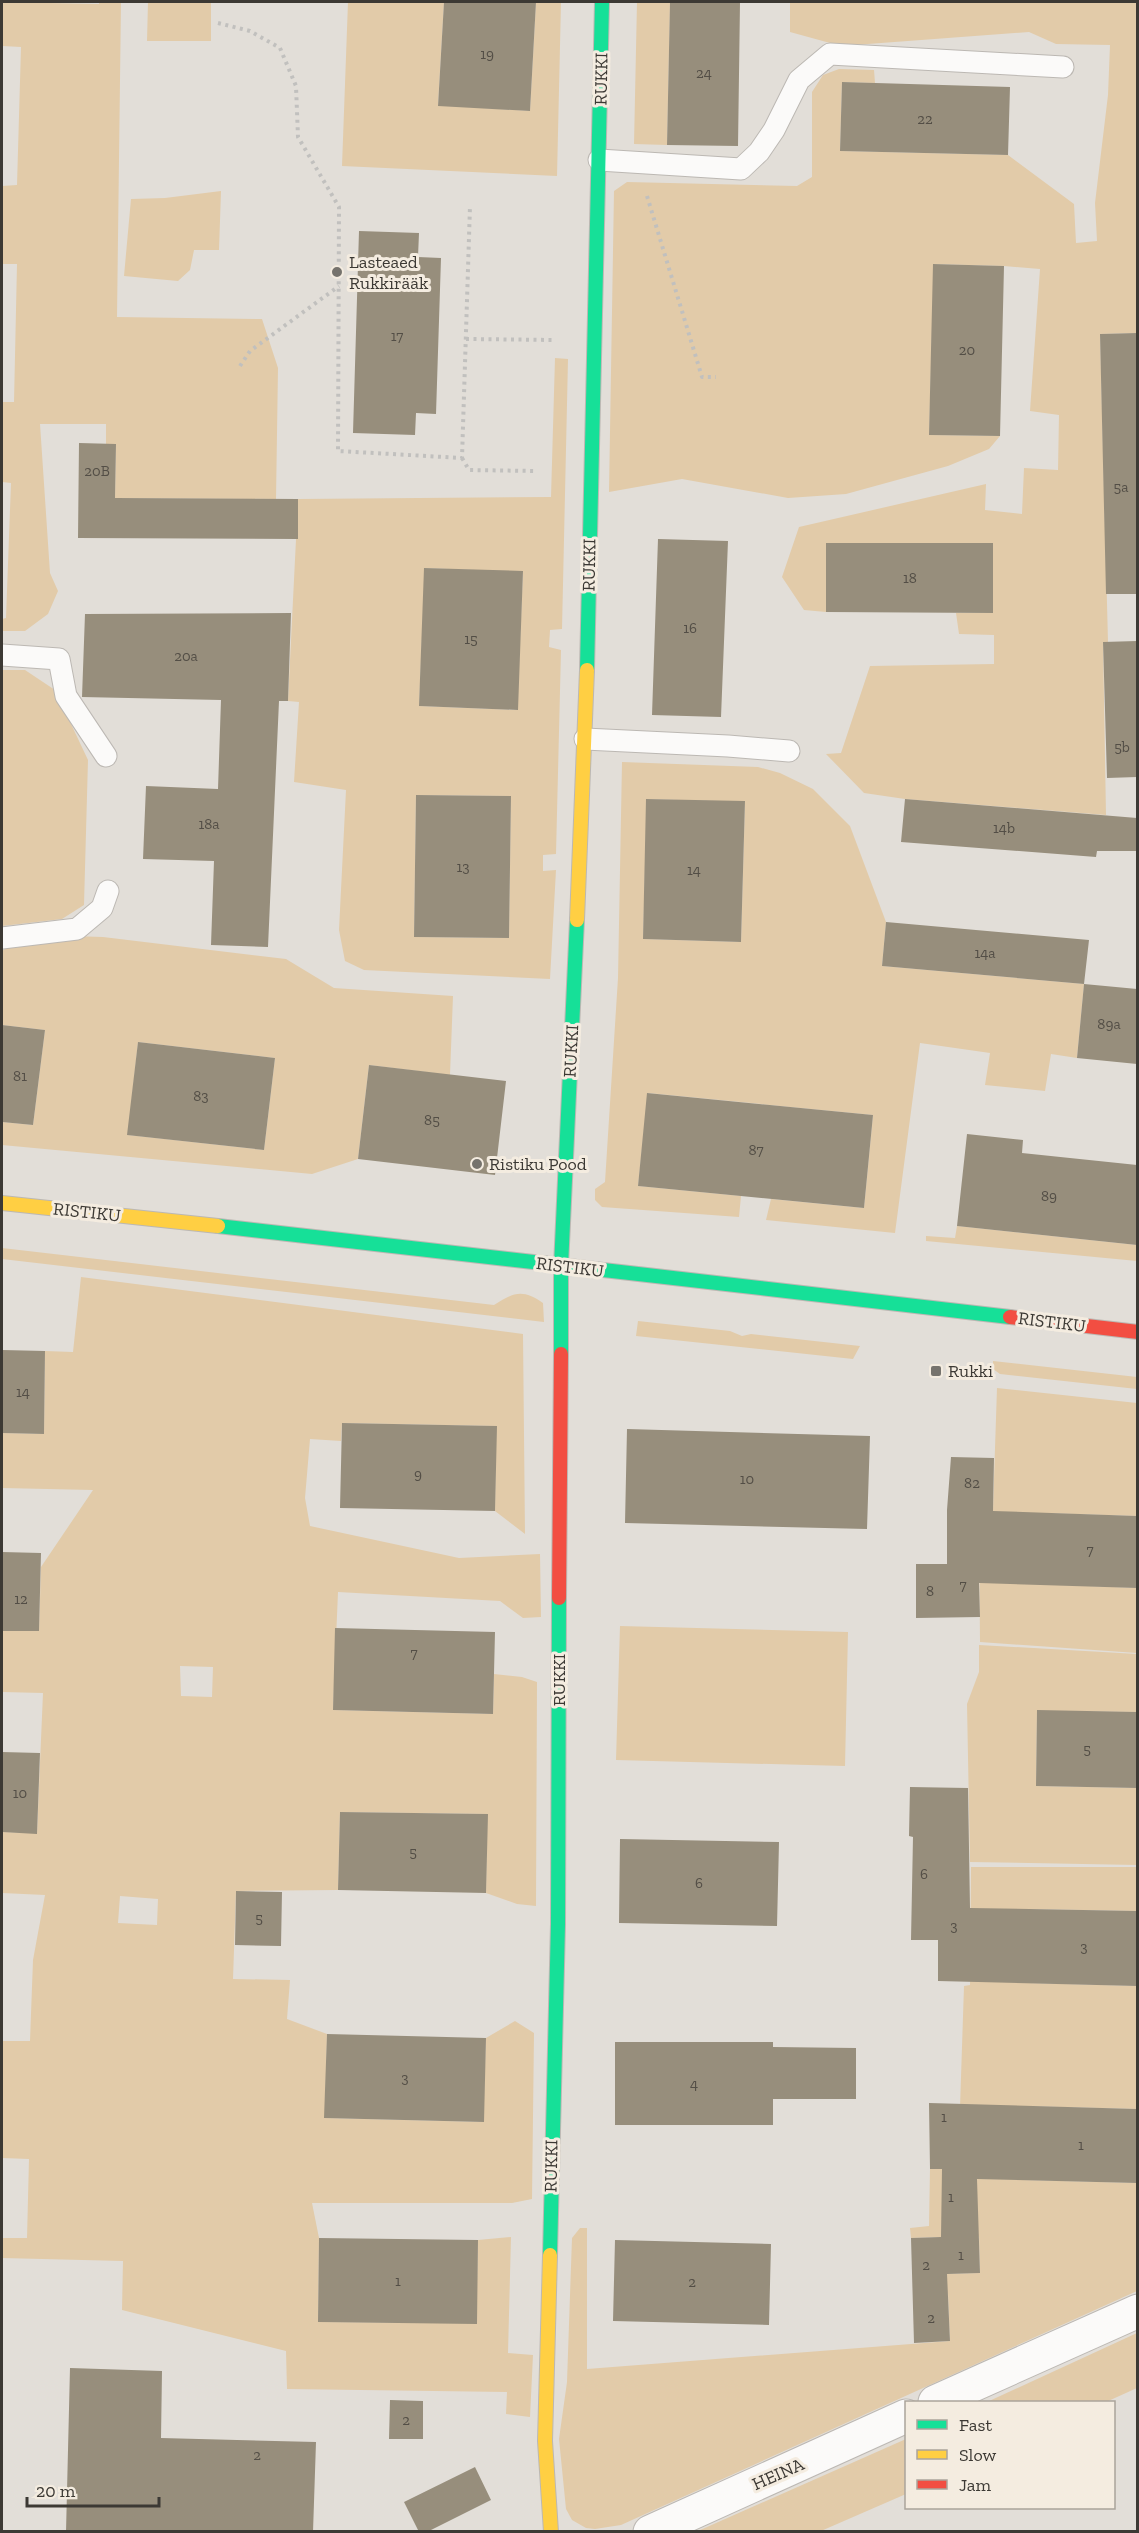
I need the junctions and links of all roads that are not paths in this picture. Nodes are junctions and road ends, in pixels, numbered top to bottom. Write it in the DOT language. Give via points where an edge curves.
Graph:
graph roads {
  1 [pos="602,2"];
  2 [pos="1063,67"];
  3 [pos="599,160"];
  4 [pos="2,654"];
  5 [pos="585,739"];
  6 [pos="789,751"];
  7 [pos="106,756"];
  8 [pos="108,891"];
  9 [pos="2,938"];
  10 [pos="2,1203"];
  11 [pos="561,1266"];
  12 [pos="1137,1332"];
  13 [pos="1137,2311"];
  14 [pos="939,2401"];
  15 [pos="905,2416"];
  16 [pos="551,2532"];
  17 [pos="650,2532"];
  1 -- 3 [label="street, RUKKI"];
  2 -- 3 [label="lane" via="830,54 798,80 774,130 741,169"];
  3 -- 5 [label="street, RUKKI"];
  4 -- 7 [label="lane" via="59,658 66,696"];
  5 -- 6 [label="lane"];
  5 -- 11 [label="street, RUKKI"];
  8 -- 9 [label="lane" via="102,908 78,929"];
  10 -- 11 [label="street, RISTIKU"];
  11 -- 12 [label="street, RISTIKU"];
  11 -- 16 [label="street, RUKKI" via="558,1924 545,2440"];
  13 -- 14 [label="street"];
  15 -- 17 [label="street, HEINA"];
}
